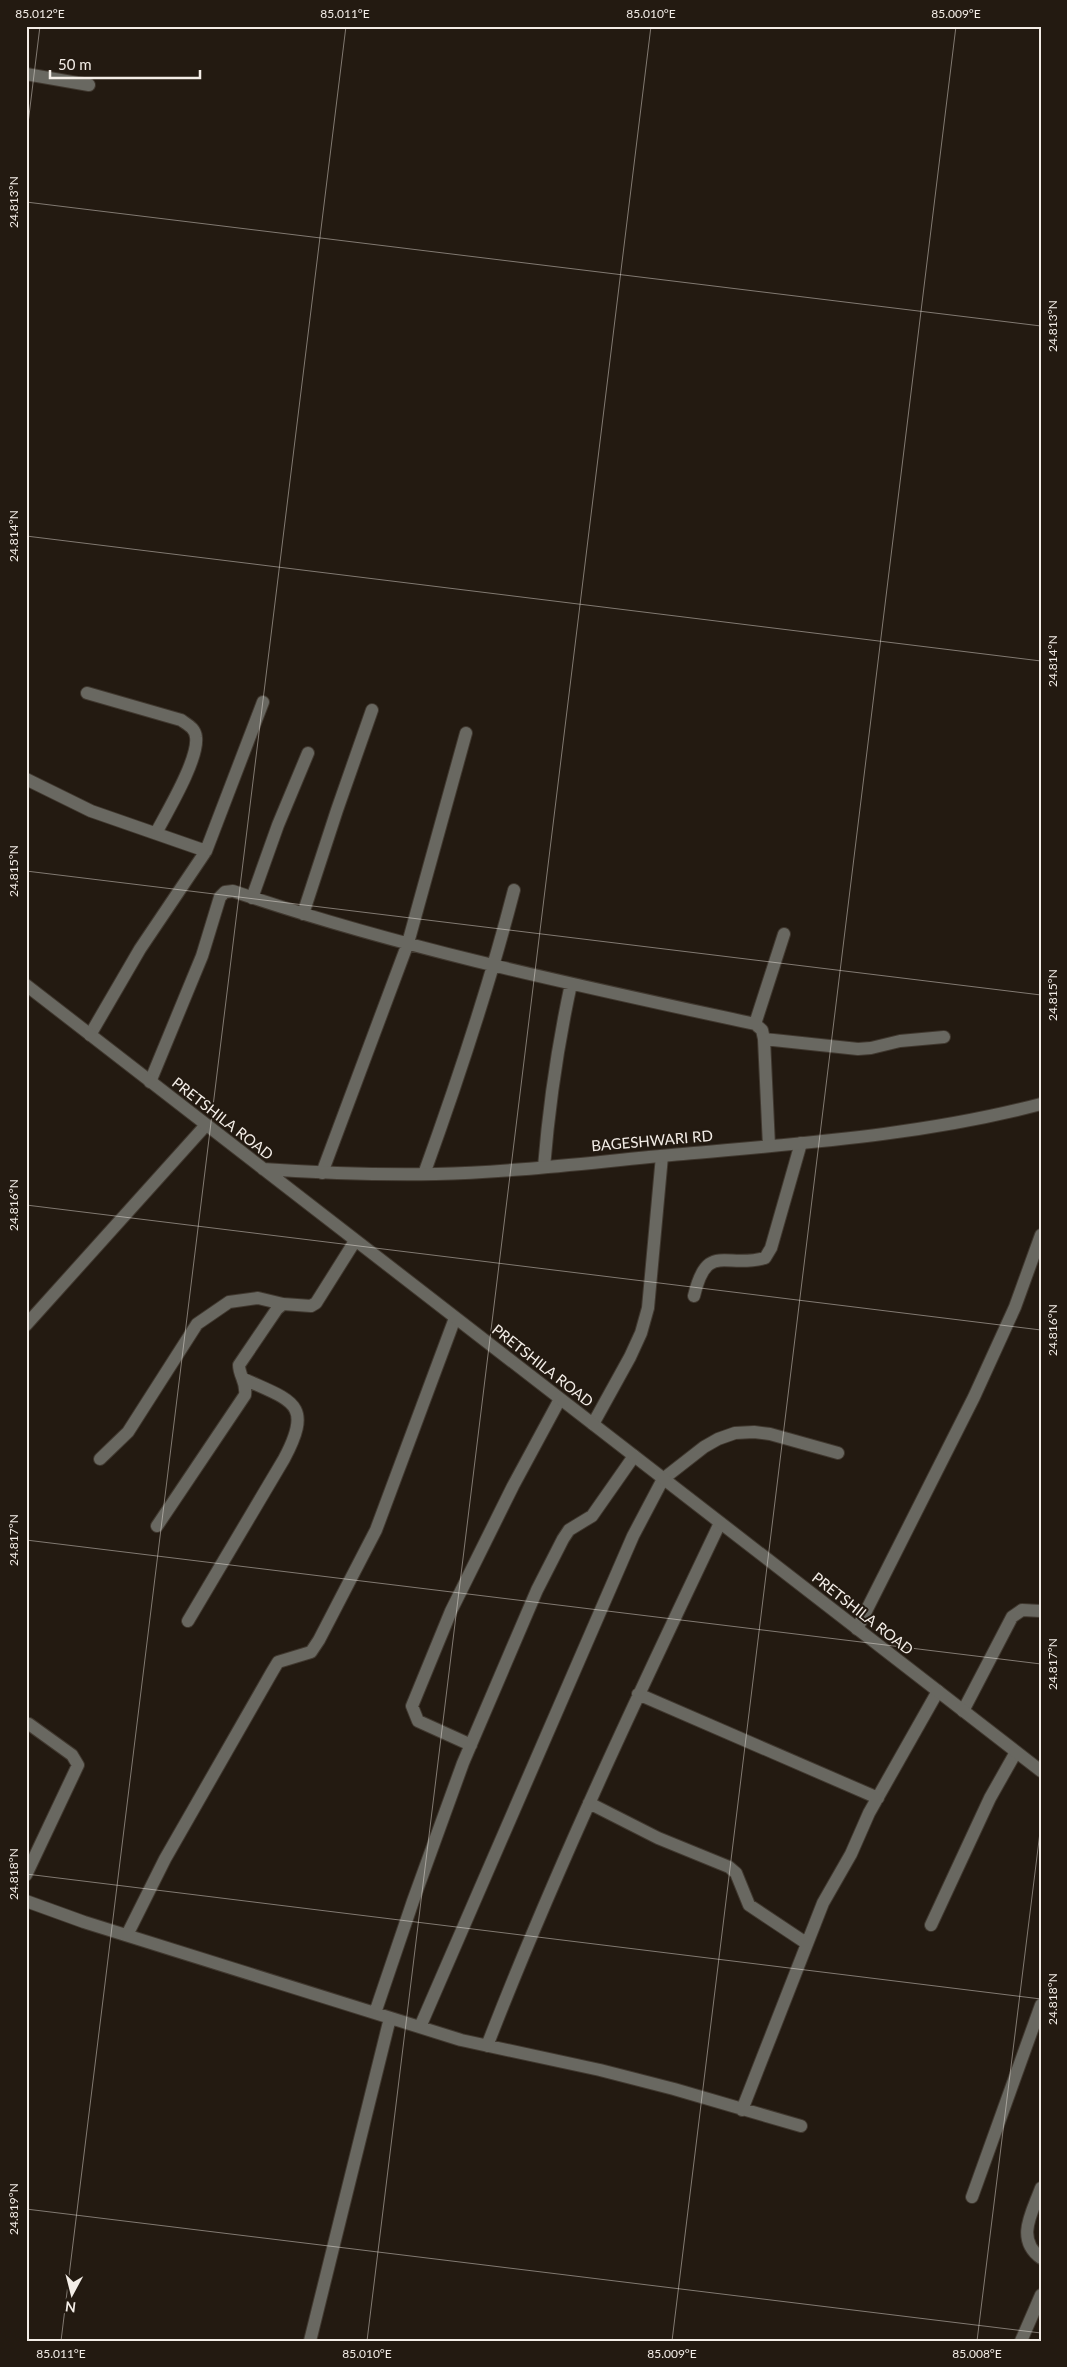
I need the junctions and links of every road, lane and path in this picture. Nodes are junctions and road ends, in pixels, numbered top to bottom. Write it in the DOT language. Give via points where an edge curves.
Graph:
graph roads {
  1 [pos="26,74"];
  2 [pos="89,86"];
  3 [pos="86,693"];
  4 [pos="262,702"];
  5 [pos="372,710"];
  6 [pos="466,733"];
  7 [pos="308,753"];
  8 [pos="26,779"];
  9 [pos="156,833"];
  10 [pos="206,851"];
  11 [pos="514,890"];
  12 [pos="252,898"];
  13 [pos="303,914"];
  14 [pos="784,934"];
  15 [pos="408,943"];
  16 [pos="494,967"];
  17 [pos="570,984"];
  18 [pos="26,985"];
  19 [pos="755,1024"];
  20 [pos="90,1035"];
  21 [pos="944,1037"];
  22 [pos="764,1038"];
  23 [pos="150,1082"];
  24 [pos="1041,1104"];
  25 [pos="206,1125"];
  26 [pos="801,1143"];
  27 [pos="769,1146"];
  28 [pos="662,1156"];
  29 [pos="544,1167"];
  30 [pos="264,1169"];
  31 [pos="322,1173"];
  32 [pos="424,1174"];
  33 [pos="1041,1235"];
  34 [pos="356,1241"];
  35 [pos="694,1296"];
  36 [pos="283,1304"];
  37 [pos="455,1318"];
  38 [pos="26,1325"];
  39 [pos="244,1379"];
  40 [pos="560,1399"];
  41 [pos="593,1424"];
  42 [pos="838,1453"];
  43 [pos="634,1456"];
  44 [pos="100,1460"];
  45 [pos="663,1479"];
  46 [pos="720,1523"];
  47 [pos="157,1526"];
  48 [pos="1041,1611"];
  49 [pos="188,1621"];
  50 [pos="857,1629"];
  51 [pos="938,1691"];
  52 [pos="638,1694"];
  53 [pos="963,1711"];
  54 [pos="29,1724"];
  55 [pos="471,1745"];
  56 [pos="1016,1752"];
  57 [pos="1041,1771"];
  58 [pos="878,1798"];
  59 [pos="589,1803"];
  60 [pos="26,1874"];
  61 [pos="26,1901"];
  62 [pos="931,1925"];
  63 [pos="127,1935"];
  64 [pos="806,1943"];
  65 [pos="1041,2005"];
  66 [pos="375,2013"];
  67 [pos="390,2018"];
  68 [pos="420,2027"];
  69 [pos="486,2046"];
  70 [pos="742,2110"];
  71 [pos="801,2126"];
  72 [pos="1041,2188"];
  73 [pos="972,2197"];
  74 [pos="1041,2258"];
  75 [pos="1041,2295"];
  76 [pos="310,2341"];
  77 [pos="1021,2341"];
  1 -- 2 [label="street"];
  3 -- 9 [label="street" via="181,720 192,728 196,736 193,756 182,783"];
  4 -- 10 [label="street"];
  5 -- 13 [label="street"];
  6 -- 15 [label="street"];
  7 -- 12 [label="street"];
  8 -- 9 [label="street" via="91,811"];
  9 -- 10 [label="street"];
  10 -- 20 [label="street" via="140,949"];
  11 -- 16 [label="street"];
  12 -- 13 [label="street"];
  12 -- 23 [label="street" via="233,891 220,897 202,956"];
  13 -- 15 [label="street"];
  14 -- 19 [label="street"];
  15 -- 16 [label="street"];
  15 -- 31 [label="street"];
  16 -- 17 [label="street"];
  16 -- 32 [label="street"];
  17 -- 19 [label="street"];
  17 -- 29 [label="street" via="550,1102"];
  18 -- 20 [label="street, PRETSHILA ROAD"];
  19 -- 22 [label="street" via="762,1030"];
  20 -- 23 [label="street, PRETSHILA ROAD"];
  21 -- 22 [label="street" via="858,1049"];
  22 -- 27 [label="street"];
  23 -- 25 [label="street, PRETSHILA ROAD"];
  24 -- 26 [label="street, BAGESHWARI RD" via="929,1128"];
  25 -- 30 [label="street, PRETSHILA ROAD"];
  25 -- 38 [label="street"];
  26 -- 27 [label="street, BAGESHWARI RD"];
  26 -- 35 [label="street" via="771,1248 765,1258 717,1261 705,1266"];
  27 -- 28 [label="street, BAGESHWARI RD"];
  28 -- 29 [label="street, BAGESHWARI RD"];
  28 -- 41 [label="street" via="648,1308 630,1357"];
  29 -- 32 [label="street, BAGESHWARI RD"];
  30 -- 31 [label="street, BAGESHWARI RD"];
  30 -- 34 [label="street, PRETSHILA ROAD"];
  31 -- 32 [label="street, BAGESHWARI RD"];
  33 -- 50 [label="street" via="1015,1307 978,1388"];
  34 -- 36 [label="street" via="316,1303 311,1306"];
  34 -- 37 [label="street, PRETSHILA ROAD"];
  36 -- 39 [label="street" via="276,1309 239,1365"];
  36 -- 44 [label="street" via="258,1298 229,1302 197,1324 128,1432"];
  37 -- 40 [label="street, PRETSHILA ROAD"];
  37 -- 63 [label="street" via="376,1530 319,1640 311,1652 278,1662 165,1858"];
  39 -- 47 [label="street" via="246,1386 240,1403"];
  39 -- 49 [label="street" via="296,1408 299,1425 284,1459"];
  40 -- 41 [label="street, PRETSHILA ROAD"];
  40 -- 55 [label="street" via="451,1611 412,1706 418,1721"];
  41 -- 43 [label="street, PRETSHILA ROAD"];
  42 -- 45 [label="street" via="770,1434 736,1433 704,1447"];
  43 -- 45 [label="street, PRETSHILA ROAD"];
  43 -- 55 [label="street" via="592,1516 569,1530 563,1539 517,1635"];
  45 -- 46 [label="street, PRETSHILA ROAD"];
  45 -- 68 [label="street" via="633,1536"];
  46 -- 50 [label="street, PRETSHILA ROAD"];
  46 -- 52 [label="street"];
  48 -- 53 [label="street" via="1022,1610 1012,1617"];
  50 -- 51 [label="street, PRETSHILA ROAD"];
  51 -- 53 [label="street, PRETSHILA ROAD"];
  51 -- 58 [label="street"];
  52 -- 58 [label="street"];
  52 -- 59 [label="street"];
  53 -- 56 [label="street, PRETSHILA ROAD"];
  54 -- 60 [label="street" via="72,1755 78,1766"];
  55 -- 66 [label="street"];
  56 -- 57 [label="street, PRETSHILA ROAD"];
  56 -- 62 [label="street" via="990,1798"];
  58 -- 64 [label="street"];
  59 -- 64 [label="street" via="658,1838 729,1867 736,1873 749,1905"];
  59 -- 69 [label="street"];
  61 -- 63 [label="street"];
  63 -- 66 [label="street"];
  64 -- 70 [label="street"];
  65 -- 73 [label="street"];
  66 -- 67 [label="street"];
  67 -- 68 [label="street"];
  67 -- 76 [label="street"];
  68 -- 69 [label="street"];
  69 -- 70 [label="street" via="591,2068"];
  70 -- 71 [label="street"];
  72 -- 74 [label="street" via="1026,2232 1027,2244"];
  75 -- 77 [label="street"];
}
